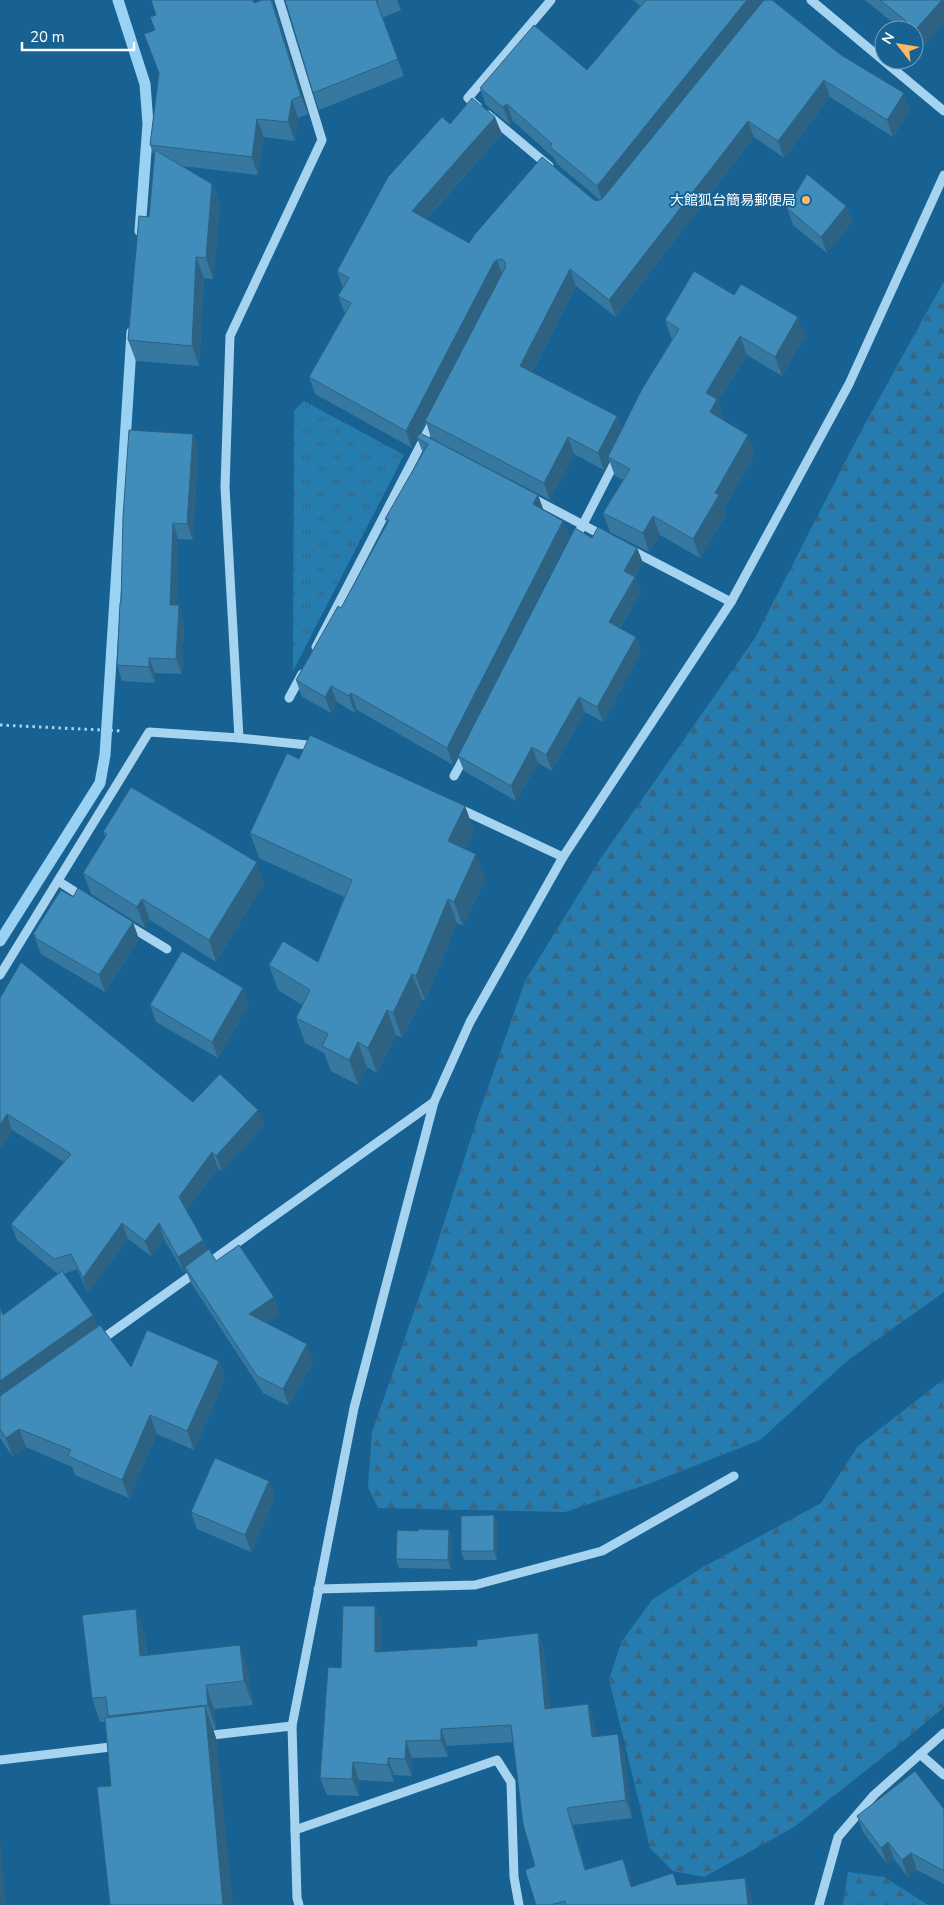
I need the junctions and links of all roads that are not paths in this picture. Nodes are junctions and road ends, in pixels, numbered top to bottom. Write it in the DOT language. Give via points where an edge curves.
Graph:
graph roads {
  1 [pos="279,0"];
  2 [pos="552,0"];
  3 [pos="811,0"];
  4 [pos="944,111"];
  5 [pos="559,174"];
  6 [pos="944,176"];
  7 [pos="437,414"];
  8 [pos="622,448"];
  9 [pos="524,494"];
  10 [pos="583,525"];
  11 [pos="609,538"];
  12 [pos="626,548"];
  13 [pos="570,551"];
  14 [pos="731,602"];
  15 [pos="289,698"];
  16 [pos="239,738"];
  17 [pos="472,742"];
  18 [pos="329,748"];
  19 [pos="454,776"];
  20 [pos="451,804"];
  21 [pos="563,857"];
  22 [pos="58,882"];
  23 [pos="91,902"];
  24 [pos="116,918"];
  25 [pos="167,949"];
  26 [pos="0,975"];
  27 [pos="434,1102"];
  28 [pos="88,1349"];
  29 [pos="734,1476"];
  30 [pos="318,1589"];
  31 [pos="292,1726"];
  32 [pos="944,1733"];
  33 [pos="196,1737"];
  34 [pos="128,1745"];
  35 [pos="920,1754"];
  36 [pos="0,1760"];
  37 [pos="944,1775"];
  38 [pos="295,1830"];
  39 [pos="299,1905"];
  40 [pos="520,1905"];
  41 [pos="819,1905"];
  1 -- 16 [label="street" via="322,140 230,336 225,487"];
  2 -- 5 [label="street" via="468,98"];
  3 -- 4 [label="street"];
  6 -- 14 [label="street" via="850,384"];
  7 -- 15 [label="street" via="427,443"];
  8 -- 10 [label="street"];
  9 -- 10 [label="street"];
  10 -- 11 [label="street"];
  10 -- 13 [label="street"];
  12 -- 14 [label="street"];
  14 -- 21 [label="street"];
  16 -- 18 [label="street"];
  16 -- 22 [label="street" via="149,732"];
  17 -- 19 [label="street"];
  20 -- 21 [label="street"];
  21 -- 27 [label="street" via="470,1022"];
  22 -- 23 [label="street"];
  22 -- 26 [label="street"];
  24 -- 25 [label="street"];
  27 -- 28 [label="street"];
  27 -- 30 [label="street" via="354,1408"];
  29 -- 30 [label="street" via="602,1551 475,1585"];
  30 -- 31 [label="street"];
  31 -- 33 [label="street"];
  31 -- 38 [label="street"];
  32 -- 35 [label="street"];
  34 -- 36 [label="street"];
  35 -- 37 [label="street"];
  35 -- 41 [label="street" via="874,1795 838,1836"];
  38 -- 39 [label="street"];
  38 -- 40 [label="street" via="497,1760 511,1782 514,1877"];
}
